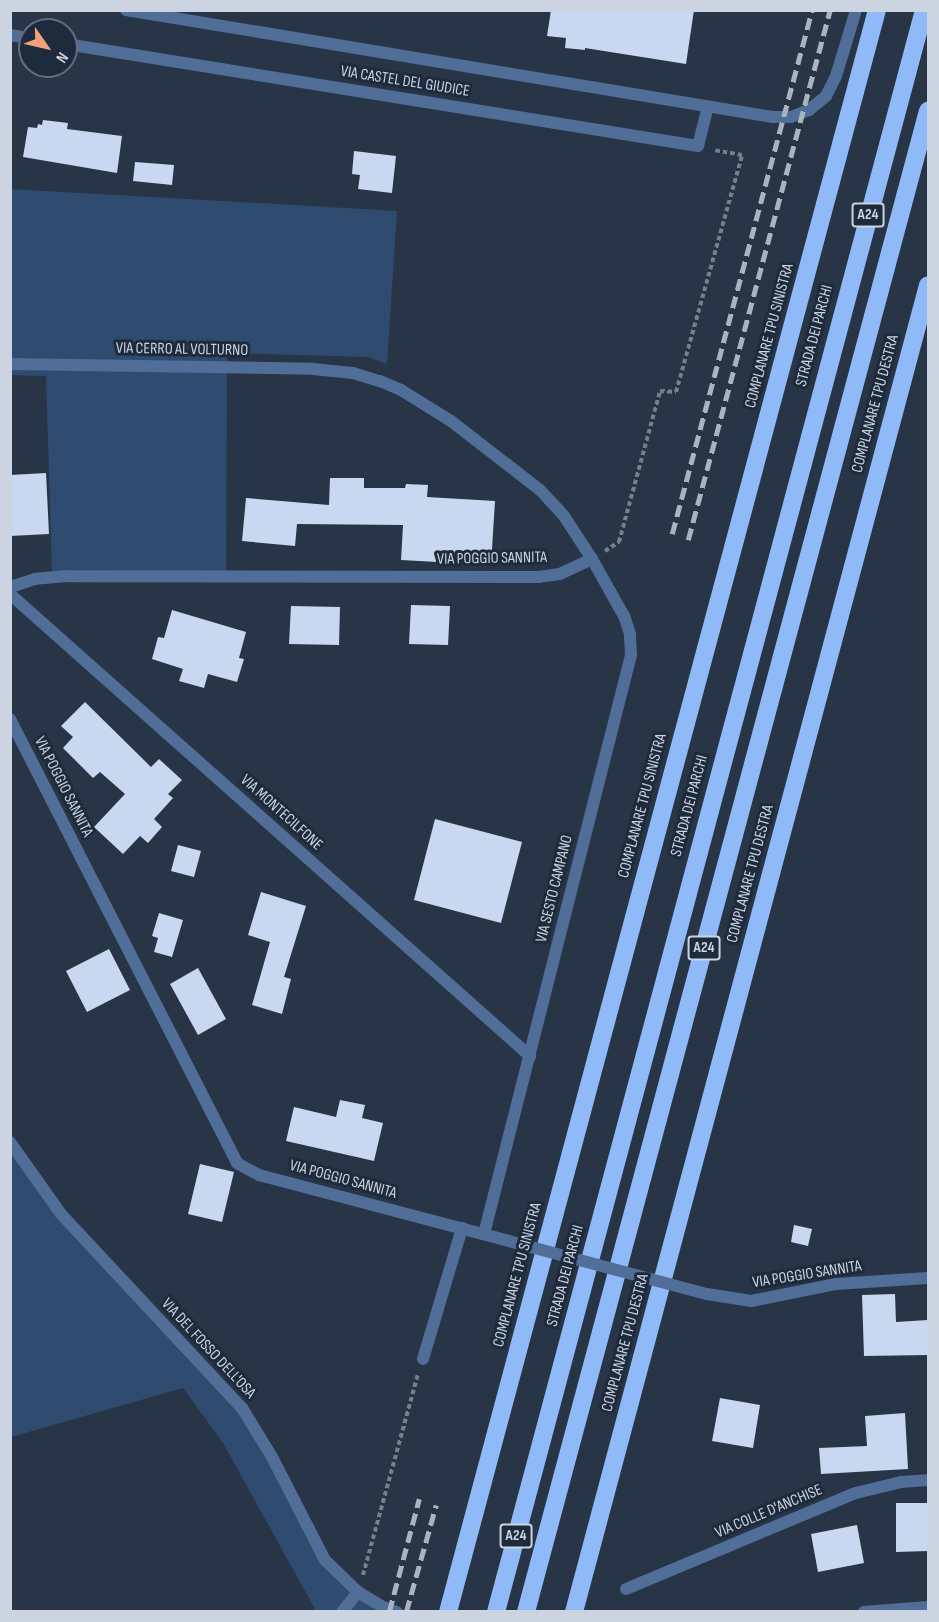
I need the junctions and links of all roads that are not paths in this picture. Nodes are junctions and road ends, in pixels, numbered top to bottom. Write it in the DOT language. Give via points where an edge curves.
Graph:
graph roads {
  1 [pos="126,10"];
  2 [pos="856,10"];
  3 [pos="877,10"];
  4 [pos="924,10"];
  5 [pos="78,46"];
  6 [pos="708,106"];
  7 [pos="928,111"];
  8 [pos="928,285"];
  9 [pos="10,364"];
  10 [pos="591,559"];
  11 [pos="10,587"];
  12 [pos="10,594"];
  13 [pos="10,719"];
  14 [pos="530,1056"];
  15 [pos="10,1142"];
  16 [pos="462,1228"];
  17 [pos="484,1234"];
  18 [pos="928,1278"];
  19 [pos="423,1359"];
  20 [pos="928,1480"];
  21 [pos="626,1589"];
  22 [pos="358,1592"];
  23 [pos="928,1607"];
  24 [pos="342,1611"];
  25 [pos="397,1611"];
  26 [pos="448,1611"];
  27 [pos="496,1611"];
  28 [pos="526,1611"];
  29 [pos="574,1611"];
  30 [pos="864,1611"];
  1 -- 6 [label="street, VIA CASTEL DEL GIUDICE"];
  2 -- 6 [label="street, VIA CASTEL DEL GIUDICE" via="836,76 825,96 809,110 791,117 772,117"];
  3 -- 26 [label="highway, COMPLANARE TPU SINISTRA"];
  4 -- 27 [label="highway, STRADA DEI PARCHI / A24"];
  5 -- 6 [label="street, VIA CASTEL DEL GIUDICE" via="698,146"];
  7 -- 28 [label="highway, A24"];
  8 -- 29 [label="highway, COMPLANARE TPU DESTRA"];
  9 -- 10 [label="street, VIA CERRO AL VOLTURNO" via="353,373 401,390 459,426 548,498"];
  10 -- 11 [label="street, VIA POGGIO SANNITA" via="567,572 544,576 68,576 45,577"];
  10 -- 14 [label="street, VIA SESTO CAMPANO" via="624,616 631,655"];
  12 -- 14 [label="street, VIA MONTECILFONE"];
  13 -- 16 [label="street, VIA POGGIO SANNITA" via="237,1163 259,1175"];
  14 -- 17 [label="street, VIA SESTO CAMPANO"];
  15 -- 22 [label="street, VIA DEL FOSSO DELL'OSA" via="61,1214 242,1408 321,1553"];
  16 -- 17 [label="street, VIA POGGIO SANNITA"];
  16 -- 19 [label="street"];
  17 -- 18 [label="street, VIA POGGIO SANNITA, bridge" via="707,1294 751,1301 836,1284"];
  20 -- 21 [label="street, VIA COLLE D'ANCHISE" via="901,1482 856,1494"];
  22 -- 24 [label="street"];
  22 -- 25 [label="street, VIA DEL FOSSO DELL'OSA"];
  23 -- 30 [label="street"];
}
